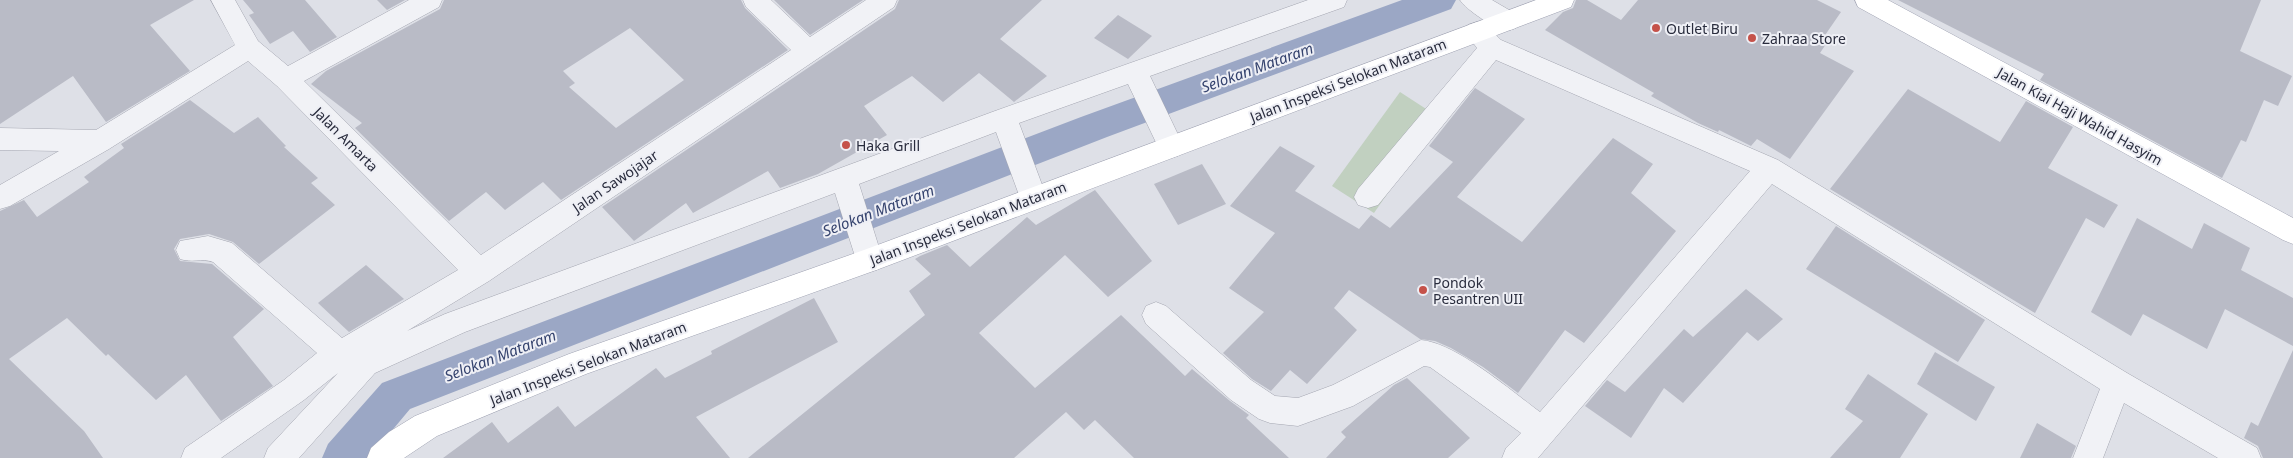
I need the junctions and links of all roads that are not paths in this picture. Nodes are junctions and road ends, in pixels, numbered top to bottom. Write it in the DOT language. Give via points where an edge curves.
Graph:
graph roads {
  1 [pos="223,0"];
  2 [pos="430,0"];
  3 [pos="755,0"];
  4 [pos="886,0"];
  5 [pos="1335,0"];
  6 [pos="1562,0"];
  7 [pos="1867,0"];
  8 [pos="1474,1"];
  9 [pos="1507,21"];
  10 [pos="1484,39"];
  11 [pos="250,48"];
  12 [pos="809,51"];
  13 [pos="286,79"];
  14 [pos="1139,79"];
  15 [pos="1008,127"];
  16 [pos="0,139"];
  17 [pos="100,141"];
  18 [pos="1171,147"];
  19 [pos="1769,168"];
  20 [pos="847,188"];
  21 [pos="1029,188"];
  22 [pos="1368,196"];
  23 [pos="0,198"];
  24 [pos="2293,232"];
  25 [pos="190,250"];
  26 [pos="869,260"];
  27 [pos="479,272"];
  28 [pos="1156,315"];
  29 [pos="352,359"];
  30 [pos="2117,383"];
  31 [pos="1543,431"];
  32 [pos="196,458"];
  33 [pos="279,458"];
  34 [pos="382,458"];
  35 [pos="1517,458"];
  36 [pos="2088,458"];
  37 [pos="2246,458"];
  1 -- 11 [label="street, Jalan Amarta"];
  2 -- 13 [label="street"];
  3 -- 12 [label="street"];
  4 -- 12 [label="street, Jalan Sawojajar"];
  5 -- 14 [label="street"];
  6 -- 9 [label="main road, Jalan Inspeksi Selokan Mataram"];
  7 -- 24 [label="main road, Jalan Kiai Haji Wahid Hasyim"];
  8 -- 9 [label="street"];
  9 -- 10 [label="main road, Jalan Inspeksi Selokan Mataram"];
  10 -- 18 [label="main road, Jalan Inspeksi Selokan Mataram"];
  10 -- 19 [label="street"];
  10 -- 22 [label="street"];
  11 -- 13 [label="street, Jalan Amarta"];
  11 -- 17 [label="street"];
  12 -- 27 [label="street, Jalan Sawojajar"];
  13 -- 27 [label="street, Jalan Amarta"];
  14 -- 15 [label="street"];
  14 -- 18 [label="street"];
  15 -- 20 [label="street"];
  15 -- 21 [label="street"];
  16 -- 17 [label="street"];
  17 -- 23 [label="street"];
  18 -- 21 [label="main road, Jalan Inspeksi Selokan Mataram"];
  19 -- 30 [label="street"];
  19 -- 31 [label="street"];
  20 -- 26 [label="street"];
  20 -- 29 [label="street"];
  21 -- 26 [label="main road, Jalan Inspeksi Selokan Mataram"];
  25 -- 29 [label="street" via="208,248 222,252"];
  26 -- 34 [label="main road, Jalan Inspeksi Selokan Mataram" via="579,363 426,426"];
  27 -- 29 [label="street, Jalan Sawojajar" via="367,340"];
  28 -- 31 [label="street" via="1241,390 1270,409 1298,412 1342,396 1421,353 1433,354 1462,371"];
  29 -- 32 [label="street" via="294,390"];
  29 -- 33 [label="street"];
  30 -- 36 [label="street"];
  30 -- 37 [label="street"];
  31 -- 35 [label="street"];
}
